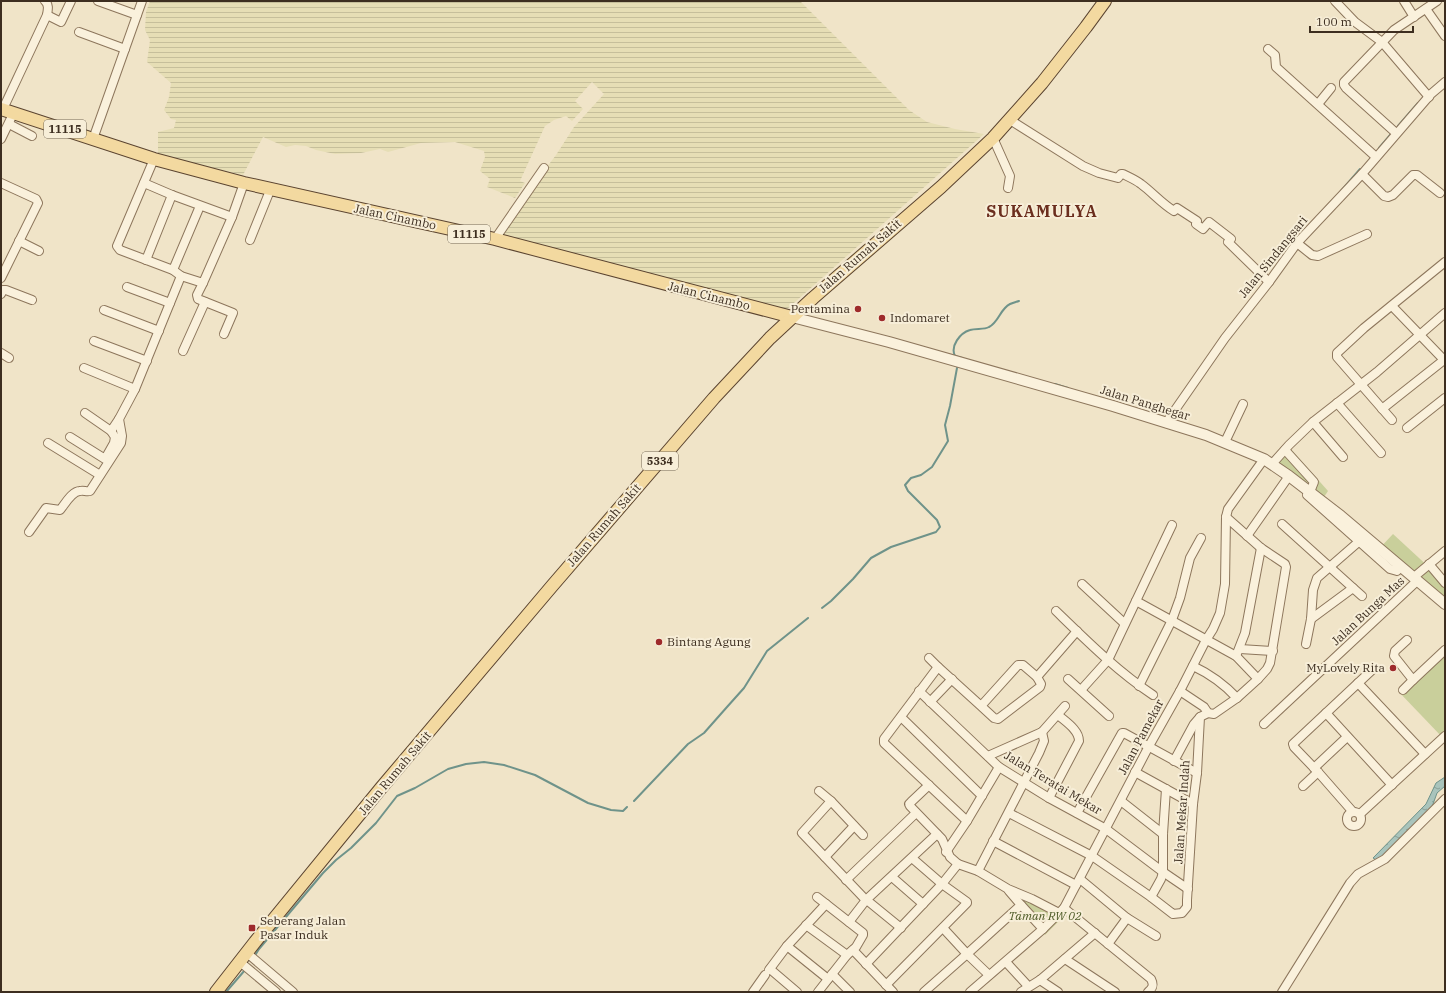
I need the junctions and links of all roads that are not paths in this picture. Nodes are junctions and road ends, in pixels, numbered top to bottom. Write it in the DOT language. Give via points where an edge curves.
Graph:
graph roads {
  1 [pos="45,1"];
  2 [pos="71,1"];
  3 [pos="98,1"];
  4 [pos="142,1"];
  5 [pos="1105,1"];
  6 [pos="1335,1"];
  7 [pos="1404,1"];
  8 [pos="1437,1"];
  9 [pos="1426,10"];
  10 [pos="47,15"];
  11 [pos="137,15"];
  12 [pos="1414,17"];
  13 [pos="79,32"];
  14 [pos="1445,36"];
  15 [pos="1382,42"];
  16 [pos="125,49"];
  17 [pos="1268,49"];
  18 [pos="1445,82"];
  19 [pos="1331,88"];
  20 [pos="1429,97"];
  21 [pos="1318,104"];
  22 [pos="7,114"];
  23 [pos="1010,120"];
  24 [pos="1396,133"];
  25 [pos="32,136"];
  26 [pos="993,138"];
  27 [pos="1,139"];
  28 [pos="93,139"];
  29 [pos="149,157"];
  30 [pos="1376,157"];
  31 [pos="544,168"];
  32 [pos="1362,174"];
  33 [pos="1,183"];
  34 [pos="144,183"];
  35 [pos="244,183"];
  36 [pos="271,188"];
  37 [pos="1008,188"];
  38 [pos="1440,193"];
  39 [pos="172,195"];
  40 [pos="200,206"];
  41 [pos="232,217"];
  42 [pos="1367,234"];
  43 [pos="250,240"];
  44 [pos="495,240"];
  45 [pos="19,241"];
  46 [pos="1297,243"];
  47 [pos="39,251"];
  48 [pos="146,260"];
  49 [pos="1445,262"];
  50 [pos="173,270"];
  51 [pos="181,276"];
  52 [pos="1,278"];
  53 [pos="1269,282"];
  54 [pos="202,283"];
  55 [pos="127,287"];
  56 [pos="2,291"];
  57 [pos="32,300"];
  58 [pos="205,302"];
  59 [pos="170,303"];
  60 [pos="1392,306"];
  61 [pos="104,310"];
  62 [pos="1445,313"];
  63 [pos="792,318"];
  64 [pos="159,331"];
  65 [pos="224,334"];
  66 [pos="1421,334"];
  67 [pos="94,341"];
  68 [pos="183,351"];
  69 [pos="1,353"];
  70 [pos="9,358"];
  71 [pos="1444,360"];
  72 [pos="147,361"];
  73 [pos="84,368"];
  74 [pos="1360,385"];
  75 [pos="135,389"];
  76 [pos="1445,398"];
  77 [pos="1337,403"];
  78 [pos="1242,404"];
  79 [pos="1382,409"];
  80 [pos="85,413"];
  81 [pos="119,419"];
  82 [pos="1392,420"];
  83 [pos="1313,422"];
  84 [pos="1166,423"];
  85 [pos="1407,428"];
  86 [pos="111,431"];
  87 [pos="70,437"];
  88 [pos="1225,442"];
  89 [pos="48,443"];
  90 [pos="1285,450"];
  91 [pos="1381,453"];
  92 [pos="1343,457"];
  93 [pos="1268,462"];
  94 [pos="100,475"];
  95 [pos="1289,476"];
  96 [pos="1306,491"];
  97 [pos="1226,517"];
  98 [pos="1282,524"];
  99 [pos="1172,525"];
  100 [pos="29,532"];
  101 [pos="1247,536"];
  102 [pos="1201,538"];
  103 [pos="1362,539"];
  104 [pos="1261,548"];
  105 [pos="1445,551"];
  106 [pos="1429,564"];
  107 [pos="1330,567"];
  108 [pos="1416,579"];
  109 [pos="1445,583"];
  110 [pos="1082,584"];
  111 [pos="1353,588"];
  112 [pos="1362,596"];
  113 [pos="1136,601"];
  114 [pos="1445,604"];
  115 [pos="1056,611"];
  116 [pos="1311,619"];
  117 [pos="1172,620"];
  118 [pos="1124,623"];
  119 [pos="1077,631"];
  120 [pos="1206,640"];
  121 [pos="1407,640"];
  122 [pos="1306,644"];
  123 [pos="1240,649"];
  124 [pos="1445,650"];
  125 [pos="1273,651"];
  126 [pos="1236,656"];
  127 [pos="929,658"];
  128 [pos="1108,660"];
  129 [pos="1193,666"];
  130 [pos="938,667"];
  131 [pos="1372,670"];
  132 [pos="1037,677"];
  133 [pos="952,679"];
  134 [pos="1068,679"];
  135 [pos="1258,679"];
  136 [pos="1413,680"];
  137 [pos="1358,683"];
  138 [pos="1139,686"];
  139 [pos="1081,690"];
  140 [pos="1403,690"];
  141 [pos="919,691"];
  142 [pos="1180,691"];
  143 [pos="1153,695"];
  144 [pos="1237,698"];
  145 [pos="930,702"];
  146 [pos="981,706"];
  147 [pos="1064,706"];
  148 [pos="1208,713"];
  149 [pos="1326,713"];
  150 [pos="1058,715"];
  151 [pos="1109,716"];
  152 [pos="900,717"];
  153 [pos="1200,717"];
  154 [pos="1264,724"];
  155 [pos="1042,732"];
  156 [pos="1445,736"];
  157 [pos="1347,737"];
  158 [pos="1149,746"];
  159 [pos="1425,754"];
  160 [pos="988,756"];
  161 [pos="1174,761"];
  162 [pos="999,767"];
  163 [pos="1316,770"];
  164 [pos="1135,772"];
  165 [pos="1197,773"];
  166 [pos="1023,782"];
  167 [pos="929,785"];
  168 [pos="1392,785"];
  169 [pos="1303,786"];
  170 [pos="1166,789"];
  171 [pos="819,791"];
  172 [pos="982,796"];
  173 [pos="1049,798"];
  174 [pos="1445,798"];
  175 [pos="831,801"];
  176 [pos="1121,801"];
  177 [pos="1193,804"];
  178 [pos="916,812"];
  179 [pos="1077,812"];
  180 [pos="1009,813"];
  181 [pos="967,822"];
  182 [pos="854,826"];
  183 [pos="1106,829"];
  184 [pos="937,834"];
  185 [pos="1163,834"];
  186 [pos="863,835"];
  187 [pos="993,841"];
  188 [pos="946,852"];
  189 [pos="1092,856"];
  190 [pos="825,857"];
  191 [pos="912,858"];
  192 [pos="958,864"];
  193 [pos="978,872"];
  194 [pos="1163,872"];
  195 [pos="892,877"];
  196 [pos="846,880"];
  197 [pos="1078,882"];
  198 [pos="942,884"];
  199 [pos="1008,889"];
  200 [pos="1188,889"];
  201 [pos="817,897"];
  202 [pos="1152,897"];
  203 [pos="866,900"];
  204 [pos="826,904"];
  205 [pos="923,904"];
  206 [pos="1020,905"];
  207 [pos="1062,911"];
  208 [pos="1127,918"];
  209 [pos="849,922"];
  210 [pos="806,925"];
  211 [pos="901,928"];
  212 [pos="943,928"];
  213 [pos="1043,929"];
  214 [pos="1094,933"];
  215 [pos="1156,936"];
  216 [pos="1108,944"];
  217 [pos="787,946"];
  218 [pos="850,953"];
  219 [pos="967,954"];
  220 [pos="1064,959"];
  221 [pos="248,961"];
  222 [pos="1006,962"];
  223 [pos="866,964"];
  224 [pos="768,971"];
  225 [pos="990,975"];
  226 [pos="830,977"];
  227 [pos="1040,980"];
  228 [pos="886,985"];
  229 [pos="1028,986"];
  230 [pos="1109,990"];
  231 [pos="794,991"];
  232 [pos="216,992"];
  233 [pos="276,992"];
  234 [pos="293,992"];
  235 [pos="753,992"];
  236 [pos="818,992"];
  237 [pos="850,992"];
  238 [pos="893,992"];
  239 [pos="924,992"];
  240 [pos="970,992"];
  241 [pos="1020,992"];
  242 [pos="1058,992"];
  243 [pos="1148,992"];
  244 [pos="1282,992"];
  1 -- 10 [label="street"];
  2 -- 10 [label="street" via="61,22"];
  3 -- 11 [label="street"];
  4 -- 11 [label="street"];
  5 -- 23 [label="main road, Jalan Rumah Sakit / 5334" via="1063,57"];
  6 -- 15 [label="street" via="1355,22"];
  7 -- 12 [label="street"];
  8 -- 9 [label="street"];
  9 -- 12 [label="street"];
  9 -- 14 [label="street"];
  10 -- 22 [label="street"];
  11 -- 16 [label="street"];
  12 -- 15 [label="street" via="1397,27"];
  13 -- 16 [label="street"];
  15 -- 20 [label="street"];
  15 -- 24 [label="street" via="1345,80 1344,85"];
  16 -- 28 [label="street"];
  17 -- 21 [label="street" via="1274,54 1276,67"];
  18 -- 20 [label="street, Jalan Sindangsari"];
  19 -- 21 [label="street"];
  20 -- 24 [label="street, Jalan Sindangsari"];
  21 -- 30 [label="street"];
  22 -- 25 [label="street"];
  22 -- 27 [label="street"];
  22 -- 28 [label="main road, Jalan Cinambo / 11115"];
  23 -- 26 [label="main road, Jalan Rumah Sakit / 5334"];
  23 -- 53 [label="street" via="1099,174 1118,178 1123,174 1139,182 1174,211 1177,208 1197,220 1196,224 1204,229 1209,222 1231,239 1228,242"];
  24 -- 30 [label="street, Jalan Sindangsari"];
  26 -- 37 [label="street" via="1010,176"];
  26 -- 63 [label="main road, Jalan Rumah Sakit / 5334"];
  28 -- 29 [label="main road, Jalan Cinambo / 11115"];
  29 -- 34 [label="street"];
  29 -- 35 [label="main road, Jalan Cinambo / 11115"];
  30 -- 32 [label="street, Jalan Sindangsari"];
  31 -- 44 [label="street"];
  32 -- 38 [label="street" via="1388,197 1413,175 1417,175"];
  32 -- 46 [label="street, Jalan Sindangsari"];
  33 -- 45 [label="street" via="38,201"];
  34 -- 39 [label="street"];
  34 -- 48 [label="street" via="117,246 120,250"];
  35 -- 36 [label="main road, Jalan Cinambo / 11115"];
  35 -- 41 [label="street"];
  36 -- 43 [label="street"];
  36 -- 44 [label="main road, Jalan Cinambo / 11115"];
  39 -- 40 [label="street"];
  39 -- 48 [label="street"];
  40 -- 41 [label="street"];
  40 -- 50 [label="street"];
  41 -- 54 [label="street"];
  42 -- 46 [label="street" via="1318,256 1312,255"];
  44 -- 63 [label="main road, Jalan Cinambo / 11115"];
  45 -- 47 [label="street"];
  45 -- 52 [label="street"];
  46 -- 53 [label="street, Jalan Sindangsari"];
  48 -- 50 [label="street"];
  49 -- 60 [label="street"];
  50 -- 51 [label="street"];
  51 -- 54 [label="street"];
  51 -- 59 [label="street"];
  53 -- 84 [label="street, Jalan Sindangsari" via="1225,338"];
  54 -- 58 [label="street" via="197,297"];
  55 -- 59 [label="street"];
  56 -- 57 [label="street" via="6,290"];
  58 -- 65 [label="street" via="233,313"];
  58 -- 68 [label="street"];
  59 -- 64 [label="street"];
  60 -- 66 [label="street"];
  60 -- 74 [label="street" via="1337,353 1337,357"];
  61 -- 64 [label="street"];
  62 -- 66 [label="street, Jalan Pamekar"];
  63 -- 84 [label="street, Jalan Panghegar" via="889,342"];
  63 -- 221 [label="main road, Jalan Rumah Sakit / 5334" via="714,398 552,586 386,783"];
  64 -- 72 [label="street"];
  66 -- 71 [label="street"];
  66 -- 74 [label="street, Jalan Pamekar"];
  67 -- 72 [label="street"];
  69 -- 70 [label="street"];
  71 -- 79 [label="street"];
  72 -- 75 [label="street"];
  73 -- 75 [label="street"];
  74 -- 77 [label="street, Jalan Pamekar"];
  74 -- 79 [label="street"];
  75 -- 81 [label="street"];
  76 -- 85 [label="street"];
  77 -- 83 [label="street, Jalan Pamekar"];
  77 -- 91 [label="street"];
  78 -- 88 [label="street"];
  79 -- 82 [label="street"];
  80 -- 86 [label="street"];
  81 -- 86 [label="street"];
  81 -- 94 [label="street" via="121,443"];
  83 -- 90 [label="street, Jalan Pamekar"];
  83 -- 92 [label="street"];
  84 -- 88 [label="street, Jalan Panghegar"];
  86 -- 87 [label="street" via="116,437 105,459"];
  88 -- 93 [label="street, Jalan Panghegar"];
  89 -- 94 [label="street"];
  90 -- 93 [label="street, Jalan Pamekar"];
  90 -- 96 [label="street" via="1314,482 1315,484"];
  93 -- 95 [label="street, Jalan Panghegar"];
  93 -- 97 [label="street, Jalan Pamekar" via="1228,509"];
  94 -- 100 [label="street" via="90,492 75,492 60,510 46,508"];
  95 -- 96 [label="street, Jalan Panghegar"];
  95 -- 101 [label="street"];
  96 -- 103 [label="street, Jalan Panghegar"];
  97 -- 101 [label="street"];
  97 -- 120 [label="street, Jalan Pamekar" via="1225,584 1220,613"];
  98 -- 107 [label="street"];
  99 -- 113 [label="street"];
  101 -- 104 [label="street"];
  102 -- 117 [label="street" via="1190,558"];
  103 -- 107 [label="street"];
  103 -- 108 [label="street, Jalan Panghegar"];
  104 -- 123 [label="street"];
  104 -- 125 [label="street" via="1286,567"];
  105 -- 106 [label="street, Jalan Bunga Mas"];
  106 -- 108 [label="street, Jalan Bunga Mas"];
  106 -- 109 [label="street"];
  107 -- 111 [label="street"];
  107 -- 116 [label="street" via="1317,578 1313,590"];
  108 -- 114 [label="street, Jalan Panghegar"];
  108 -- 154 [label="street, Jalan Bunga Mas"];
  110 -- 118 [label="street"];
  111 -- 112 [label="street"];
  111 -- 116 [label="street"];
  113 -- 117 [label="street"];
  113 -- 118 [label="street"];
  115 -- 119 [label="street"];
  116 -- 122 [label="street"];
  117 -- 120 [label="street"];
  117 -- 138 [label="street"];
  118 -- 128 [label="street"];
  119 -- 128 [label="street"];
  119 -- 132 [label="street"];
  120 -- 126 [label="street"];
  120 -- 129 [label="street, Jalan Pamekar"];
  121 -- 136 [label="street" via="1395,651 1394,656"];
  123 -- 125 [label="street"];
  123 -- 126 [label="street"];
  124 -- 136 [label="street"];
  125 -- 135 [label="street" via="1267,669"];
  126 -- 135 [label="street"];
  127 -- 130 [label="street"];
  128 -- 138 [label="street"];
  128 -- 139 [label="street"];
  129 -- 142 [label="street, Jalan Pamekar"];
  129 -- 144 [label="street" via="1219,681"];
  130 -- 133 [label="street"];
  130 -- 141 [label="street"];
  131 -- 137 [label="street"];
  132 -- 146 [label="street" via="1023,665 1018,665"];
  132 -- 146 [label="street" via="1040,687 1001,718 994,718"];
  133 -- 145 [label="street"];
  133 -- 146 [label="street"];
  134 -- 139 [label="street"];
  135 -- 144 [label="street"];
  136 -- 140 [label="street"];
  137 -- 149 [label="street"];
  137 -- 159 [label="street"];
  138 -- 143 [label="street"];
  139 -- 151 [label="street"];
  141 -- 145 [label="street, Jalan Teratai Mekar"];
  141 -- 152 [label="street"];
  142 -- 148 [label="street" via="1204,707"];
  142 -- 158 [label="street, Jalan Pamekar"];
  144 -- 148 [label="street" via="1214,714"];
  145 -- 160 [label="street, Jalan Teratai Mekar"];
  147 -- 150 [label="street"];
  148 -- 153 [label="street"];
  149 -- 157 [label="street"];
  149 -- 163 [label="street" via="1293,744"];
  150 -- 155 [label="street"];
  150 -- 173 [label="street" via="1076,731 1079,741"];
  152 -- 167 [label="street" via="884,739 884,743"];
  152 -- 172 [label="street"];
  153 -- 161 [label="street"];
  153 -- 165 [label="street, Jalan Mekar Indah"];
  155 -- 160 [label="street"];
  155 -- 166 [label="street" via="1044,741"];
  156 -- 159 [label="street"];
  157 -- 163 [label="street"];
  157 -- 168 [label="street"];
  158 -- 161 [label="street"];
  158 -- 164 [label="street, Jalan Pamekar"];
  158 -- 179 [label="street" via="1124,733 1121,734"];
  159 -- 168 [label="street"];
  160 -- 162 [label="street, Jalan Teratai Mekar"];
  161 -- 165 [label="street"];
  162 -- 166 [label="street, Jalan Teratai Mekar"];
  162 -- 172 [label="street"];
  163 -- 168 [label="street" via="1356,813"];
  163 -- 169 [label="street"];
  164 -- 170 [label="street"];
  164 -- 176 [label="street, Jalan Pamekar"];
  165 -- 177 [label="street, Jalan Mekar Indah"];
  166 -- 173 [label="street, Jalan Teratai Mekar"];
  166 -- 180 [label="street"];
  167 -- 178 [label="street" via="909,804"];
  167 -- 181 [label="street"];
  170 -- 177 [label="street"];
  170 -- 185 [label="street"];
  171 -- 175 [label="street"];
  172 -- 181 [label="street"];
  173 -- 179 [label="street, Jalan Teratai Mekar"];
  174 -- 244 [label="street" via="1385,859 1358,874 1350,883"];
  175 -- 182 [label="street"];
  175 -- 190 [label="street" via="802,833"];
  176 -- 183 [label="street, Jalan Pamekar"];
  176 -- 185 [label="street"];
  177 -- 200 [label="street, Jalan Mekar Indah"];
  178 -- 184 [label="street"];
  178 -- 196 [label="street"];
  179 -- 183 [label="street, Jalan Teratai Mekar"];
  180 -- 187 [label="street"];
  180 -- 189 [label="street"];
  181 -- 188 [label="street"];
  182 -- 186 [label="street"];
  182 -- 190 [label="street"];
  183 -- 189 [label="street, Jalan Pamekar"];
  183 -- 194 [label="street, Jalan Teratai Mekar"];
  184 -- 188 [label="street" via="945,845"];
  184 -- 191 [label="street"];
  185 -- 194 [label="street"];
  187 -- 193 [label="street"];
  187 -- 197 [label="street"];
  188 -- 192 [label="street"];
  189 -- 197 [label="street, Jalan Pamekar"];
  189 -- 202 [label="street"];
  190 -- 196 [label="street"];
  191 -- 195 [label="street"];
  191 -- 198 [label="street"];
  192 -- 193 [label="street"];
  192 -- 198 [label="street"];
  193 -- 199 [label="street"];
  194 -- 200 [label="street, Jalan Teratai Mekar"];
  194 -- 202 [label="street"];
  195 -- 203 [label="street"];
  195 -- 205 [label="street"];
  196 -- 203 [label="street"];
  197 -- 207 [label="street, Jalan Pamekar"];
  197 -- 208 [label="street"];
  198 -- 205 [label="street"];
  198 -- 212 [label="street" via="967,902"];
  199 -- 206 [label="street"];
  199 -- 207 [label="street"];
  200 -- 202 [label="street, Jalan Mekar Indah" via="1187,907 1179,914 1173,914"];
  201 -- 204 [label="street"];
  203 -- 209 [label="street"];
  203 -- 211 [label="street"];
  204 -- 209 [label="street"];
  204 -- 210 [label="street"];
  205 -- 211 [label="street"];
  206 -- 213 [label="street"];
  206 -- 219 [label="street"];
  207 -- 213 [label="street, Jalan Pamekar"];
  207 -- 214 [label="street"];
  208 -- 215 [label="street"];
  208 -- 216 [label="street"];
  209 -- 218 [label="street" via="864,935"];
  210 -- 217 [label="street"];
  210 -- 218 [label="street"];
  211 -- 223 [label="street"];
  212 -- 219 [label="street"];
  212 -- 228 [label="street"];
  213 -- 222 [label="street, Jalan Pamekar"];
  214 -- 216 [label="street"];
  214 -- 220 [label="street"];
  216 -- 243 [label="street" via="1151,979 1153,986"];
  217 -- 224 [label="street"];
  217 -- 226 [label="street"];
  218 -- 223 [label="street"];
  218 -- 226 [label="street"];
  219 -- 225 [label="street"];
  219 -- 239 [label="street"];
  220 -- 227 [label="street"];
  220 -- 230 [label="street"];
  221 -- 232 [label="main road, Jalan Rumah Sakit / 5334"];
  221 -- 233 [label="street"];
  221 -- 234 [label="street"];
  222 -- 225 [label="street, Jalan Pamekar"];
  222 -- 229 [label="street"];
  223 -- 228 [label="street"];
  224 -- 231 [label="street"];
  224 -- 235 [label="street"];
  225 -- 240 [label="street, Jalan Pamekar"];
  226 -- 236 [label="street"];
  226 -- 237 [label="street"];
  227 -- 229 [label="street"];
  227 -- 242 [label="street"];
  228 -- 238 [label="street"];
  229 -- 241 [label="street"];
}
